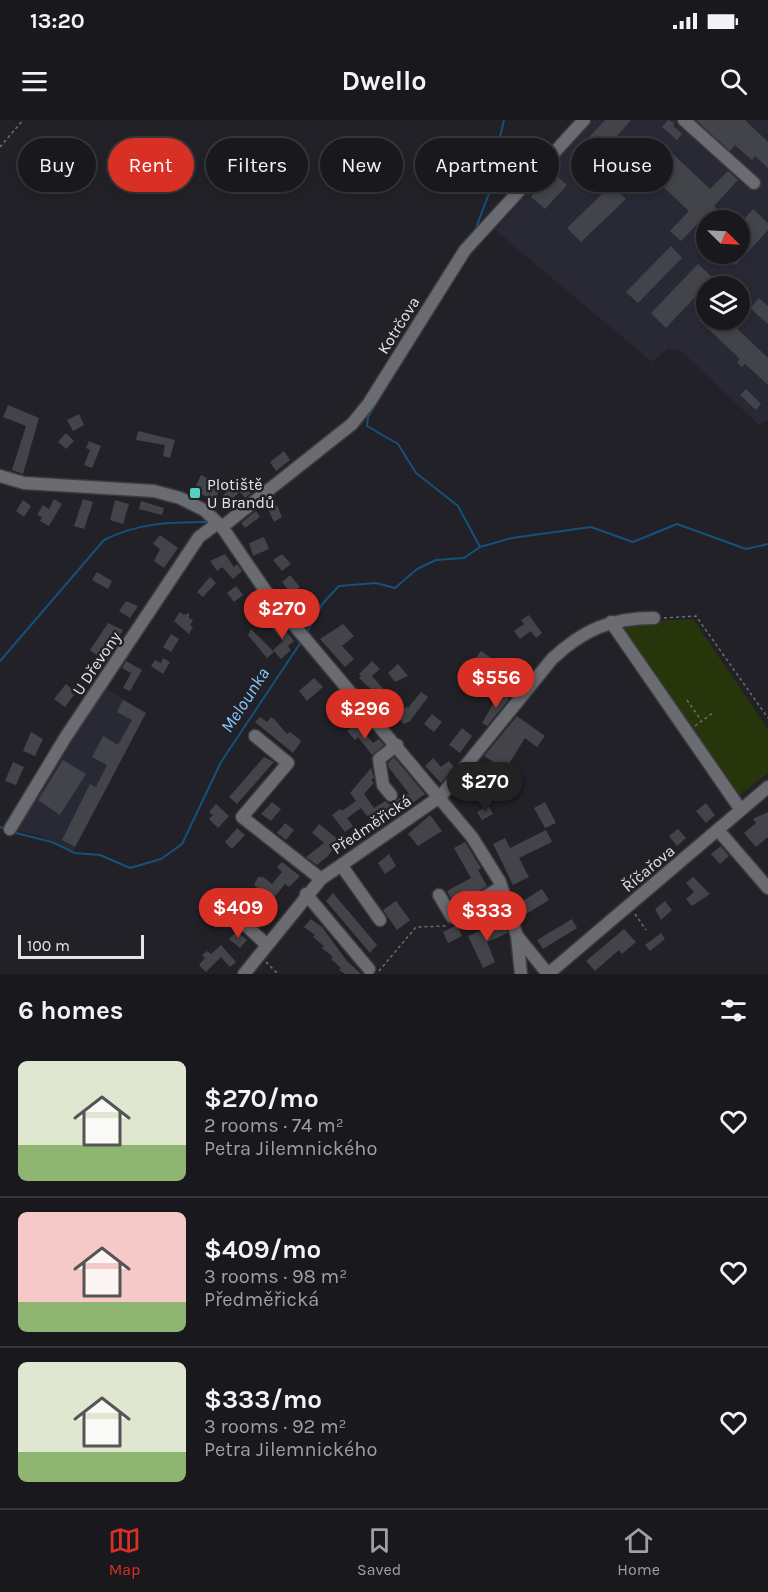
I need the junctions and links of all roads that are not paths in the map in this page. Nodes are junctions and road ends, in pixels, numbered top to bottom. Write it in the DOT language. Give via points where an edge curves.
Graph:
graph roads {
  1 [pos="584,120"];
  2 [pos="684,120"];
  3 [pos="754,183"];
  4 [pos="0,476"];
  5 [pos="220,525"];
  6 [pos="654,618"];
  7 [pos="611,622"];
  8 [pos="255,736"];
  9 [pos="397,745"];
  10 [pos="768,787"];
  11 [pos="391,795"];
  12 [pos="441,796"];
  13 [pos="741,810"];
  14 [pos="10,829"];
  15 [pos="718,830"];
  16 [pos="341,865"];
  17 [pos="321,879"];
  18 [pos="501,887"];
  19 [pos="768,888"];
  20 [pos="306,894"];
  21 [pos="440,895"];
  22 [pos="228,909"];
  23 [pos="380,920"];
  24 [pos="517,936"];
  25 [pos="263,950"];
  26 [pos="371,969"];
  27 [pos="244,974"];
  28 [pos="521,974"];
  29 [pos="548,974"];
  1 -- 5 [label="street, Kotrčova" via="465,250 352,424"];
  2 -- 3 [label="street"];
  4 -- 5 [label="street" via="24,483 168,494 199,507"];
  5 -- 9 [label="street" via="267,592"];
  5 -- 14 [label="street, U Dřevony" via="199,537 64,738"];
  6 -- 7 [label="street"];
  7 -- 12 [label="street, Předměřická" via="573,640 552,659"];
  7 -- 13 [label="street"];
  8 -- 17 [label="street" via="288,763 242,817"];
  9 -- 11 [label="street" via="379,759 383,785"];
  9 -- 12 [label="street"];
  10 -- 13 [label="street, Říčařova"];
  12 -- 16 [label="street, Předměřická"];
  12 -- 18 [label="street" via="472,837"];
  13 -- 15 [label="street, Říčařova"];
  15 -- 19 [label="street"];
  15 -- 29 [label="street, Říčařova"];
  16 -- 17 [label="street, Předměřická"];
  16 -- 23 [label="street"];
  17 -- 20 [label="street, Předměřická"];
  18 -- 21 [label="street" via="452,916"];
  18 -- 24 [label="street"];
  20 -- 25 [label="street, Předměřická"];
  20 -- 26 [label="street"];
  22 -- 25 [label="street"];
  24 -- 28 [label="street"];
  24 -- 29 [label="street"];
  25 -- 27 [label="street, Předměřická"];
}
